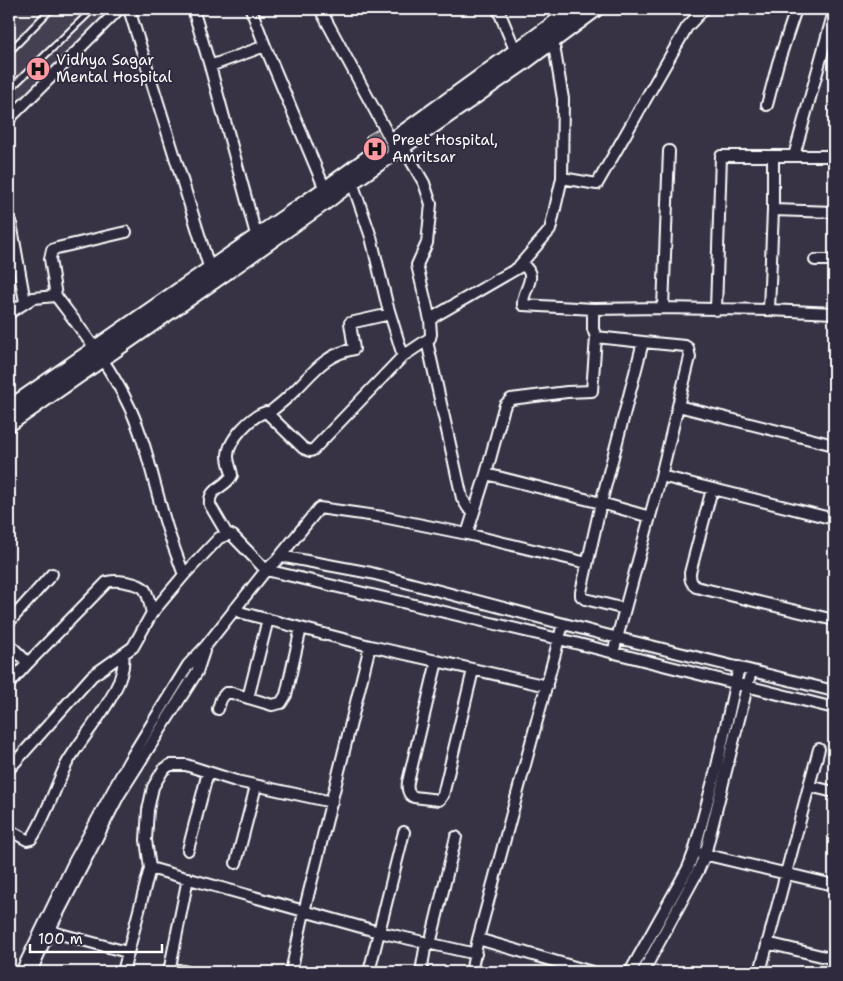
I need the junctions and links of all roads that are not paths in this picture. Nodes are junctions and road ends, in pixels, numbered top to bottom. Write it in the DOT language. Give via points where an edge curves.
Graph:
graph roads {
  1 [pos="51,9"];
  2 [pos="93,9"];
  3 [pos="119,9"];
  4 [pos="129,9"];
  5 [pos="192,9"];
  6 [pos="250,9"];
  7 [pos="320,9"];
  8 [pos="498,9"];
  9 [pos="704,9"];
  10 [pos="796,9"];
  11 [pos="584,11"];
  12 [pos="834,11"];
  13 [pos="554,40"];
  14 [pos="265,46"];
  15 [pos="9,52"];
  16 [pos="516,52"];
  17 [pos="210,66"];
  18 [pos="9,90"];
  19 [pos="767,104"];
  20 [pos="9,119"];
  21 [pos="397,144"];
  22 [pos="669,151"];
  23 [pos="773,156"];
  24 [pos="794,156"];
  25 [pos="834,156"];
  26 [pos="562,178"];
  27 [pos="352,182"];
  28 [pos="328,194"];
  29 [pos="773,210"];
  30 [pos="834,212"];
  31 [pos="11,223"];
  32 [pos="126,232"];
  33 [pos="258,242"];
  34 [pos="814,260"];
  35 [pos="834,260"];
  36 [pos="518,266"];
  37 [pos="212,275"];
  38 [pos="56,296"];
  39 [pos="25,302"];
  40 [pos="663,308"];
  41 [pos="593,309"];
  42 [pos="716,310"];
  43 [pos="769,310"];
  44 [pos="9,313"];
  45 [pos="834,313"];
  46 [pos="390,314"];
  47 [pos="430,320"];
  48 [pos="596,337"];
  49 [pos="427,341"];
  50 [pos="643,342"];
  51 [pos="98,353"];
  52 [pos="403,356"];
  53 [pos="678,406"];
  54 [pos="9,408"];
  55 [pos="269,413"];
  56 [pos="9,424"];
  57 [pos="834,445"];
  58 [pos="486,474"];
  59 [pos="661,476"];
  60 [pos="712,489"];
  61 [pos="601,503"];
  62 [pos="474,510"];
  63 [pos="650,517"];
  64 [pos="834,519"];
  65 [pos="226,534"];
  66 [pos="467,534"];
  67 [pos="280,556"];
  68 [pos="587,563"];
  69 [pos="266,570"];
  70 [pos="52,574"];
  71 [pos="184,575"];
  72 [pos="234,609"];
  73 [pos="625,609"];
  74 [pos="152,613"];
  75 [pos="268,619"];
  76 [pos="834,620"];
  77 [pos="9,622"];
  78 [pos="563,624"];
  79 [pos="302,628"];
  80 [pos="618,637"];
  81 [pos="559,639"];
  82 [pos="9,644"];
  83 [pos="370,646"];
  84 [pos="205,647"];
  85 [pos="613,653"];
  86 [pos="123,654"];
  87 [pos="437,661"];
  88 [pos="28,663"];
  89 [pos="739,667"];
  90 [pos="473,670"];
  91 [pos="751,671"];
  92 [pos="736,683"];
  93 [pos="9,684"];
  94 [pos="547,686"];
  95 [pos="747,686"];
  96 [pos="834,691"];
  97 [pos="248,698"];
  98 [pos="834,708"];
  99 [pos="218,709"];
  100 [pos="819,748"];
  101 [pos="9,769"];
  102 [pos="208,772"];
  103 [pos="256,786"];
  104 [pos="809,786"];
  105 [pos="834,792"];
  106 [pos="332,802"];
  107 [pos="9,830"];
  108 [pos="404,832"];
  109 [pos="456,837"];
  110 [pos="188,850"];
  111 [pos="694,852"];
  112 [pos="705,855"];
  113 [pos="236,863"];
  114 [pos="150,868"];
  115 [pos="786,872"];
  116 [pos="188,878"];
  117 [pos="834,885"];
  118 [pos="304,912"];
  119 [pos="49,931"];
  120 [pos="380,932"];
  121 [pos="478,939"];
  122 [pos="428,943"];
  123 [pos="767,943"];
  124 [pos="127,952"];
  125 [pos="476,954"];
  126 [pos="834,960"];
  127 [pos="169,970"];
  128 [pos="21,972"];
  129 [pos="31,972"];
  130 [pos="123,972"];
  131 [pos="188,972"];
  132 [pos="291,972"];
  133 [pos="369,972"];
  134 [pos="421,972"];
  135 [pos="471,972"];
  136 [pos="592,972"];
  137 [pos="630,972"];
  138 [pos="643,972"];
  139 [pos="760,972"];
  1 -- 15 [label="lane"];
  2 -- 18 [label="lane"];
  3 -- 20 [label="street"];
  4 -- 37 [label="street"];
  5 -- 17 [label="street"];
  6 -- 14 [label="street"];
  7 -- 21 [label="street"];
  8 -- 16 [label="street"];
  9 -- 26 [label="street" via="687,27 597,184"];
  10 -- 19 [label="street"];
  11 -- 13 [label="street"];
  11 -- 16 [label="street"];
  12 -- 24 [label="street"];
  13 -- 21 [label="street"];
  13 -- 26 [label="street" via="563,99"];
  14 -- 17 [label="street"];
  14 -- 28 [label="street"];
  16 -- 21 [label="street"];
  17 -- 33 [label="street"];
  21 -- 27 [label="street"];
  21 -- 28 [label="street"];
  21 -- 47 [label="street" via="424,183 431,204 427,244 418,265"];
  22 -- 40 [label="street"];
  23 -- 24 [label="street"];
  23 -- 29 [label="street"];
  23 -- 42 [label="street" via="721,156"];
  24 -- 25 [label="street"];
  26 -- 36 [label="street" via="550,230"];
  27 -- 28 [label="street"];
  27 -- 46 [label="street" via="371,237"];
  28 -- 33 [label="street"];
  29 -- 30 [label="street"];
  29 -- 43 [label="street"];
  31 -- 39 [label="street"];
  32 -- 38 [label="street" via="52,250 50,259"];
  33 -- 37 [label="street"];
  34 -- 35 [label="street"];
  36 -- 41 [label="street" via="526,267 531,280 523,305"];
  36 -- 47 [label="street"];
  37 -- 51 [label="street"];
  38 -- 39 [label="street"];
  38 -- 51 [label="street"];
  39 -- 44 [label="street"];
  40 -- 41 [label="street"];
  40 -- 42 [label="street"];
  41 -- 48 [label="street" via="592,329"];
  42 -- 43 [label="street"];
  43 -- 45 [label="street"];
  46 -- 52 [label="street"];
  46 -- 55 [label="street" via="350,323 354,349 339,352 317,366 291,395"];
  47 -- 49 [label="street" via="431,336"];
  48 -- 50 [label="street"];
  48 -- 58 [label="street" via="592,391 511,399 502,411"];
  49 -- 52 [label="street"];
  49 -- 62 [label="street" via="462,498 465,505"];
  50 -- 53 [label="street" via="688,348 690,357"];
  50 -- 61 [label="street"];
  51 -- 54 [label="street"];
  51 -- 56 [label="street"];
  51 -- 71 [label="street" via="118,384 139,429"];
  52 -- 55 [label="street" via="310,452"];
  53 -- 57 [label="street"];
  53 -- 59 [label="street"];
  55 -- 65 [label="street" via="259,415 232,439 228,448 231,478 210,496 210,505"];
  58 -- 61 [label="street"];
  58 -- 62 [label="street"];
  59 -- 60 [label="street"];
  59 -- 63 [label="street"];
  60 -- 64 [label="street"];
  60 -- 76 [label="street" via="690,573 693,585"];
  61 -- 63 [label="street"];
  61 -- 68 [label="street"];
  62 -- 66 [label="street"];
  63 -- 73 [label="street"];
  65 -- 69 [label="street" via="233,536"];
  65 -- 71 [label="street"];
  66 -- 67 [label="street" via="383,516 319,508"];
  66 -- 68 [label="street"];
  67 -- 69 [label="street"];
  67 -- 78 [label="street" via="370,574"];
  68 -- 73 [label="street" via="581,596"];
  69 -- 72 [label="street"];
  69 -- 81 [label="street"];
  70 -- 77 [label="street"];
  71 -- 74 [label="street"];
  72 -- 75 [label="street"];
  72 -- 84 [label="street"];
  73 -- 80 [label="street"];
  74 -- 86 [label="street" via="136,642"];
  74 -- 88 [label="street" via="142,586 110,580"];
  75 -- 79 [label="street"];
  75 -- 97 [label="street"];
  78 -- 80 [label="street"];
  78 -- 81 [label="street"];
  79 -- 83 [label="street"];
  79 -- 97 [label="street" via="285,698 272,706"];
  80 -- 85 [label="street"];
  80 -- 89 [label="street"];
  81 -- 85 [label="street"];
  81 -- 94 [label="street"];
  82 -- 88 [label="street"];
  83 -- 87 [label="street"];
  83 -- 106 [label="street"];
  84 -- 119 [label="street" via="197,672 119,795"];
  84 -- 128 [label="street" via="188,665 110,794"];
  85 -- 92 [label="street"];
  86 -- 101 [label="street" via="92,676"];
  86 -- 107 [label="street" via="123,666 109,703 72,755 34,835 27,840"];
  87 -- 90 [label="street"];
  87 -- 90 [label="street" via="408,782 407,788 414,797 439,800 444,795"];
  88 -- 93 [label="street"];
  89 -- 91 [label="street"];
  89 -- 92 [label="street"];
  90 -- 94 [label="street"];
  91 -- 95 [label="street"];
  91 -- 96 [label="street"];
  92 -- 95 [label="street"];
  92 -- 111 [label="street"];
  94 -- 121 [label="street"];
  95 -- 98 [label="street"];
  95 -- 112 [label="street"];
  97 -- 99 [label="street" via="226,693"];
  100 -- 104 [label="street"];
  102 -- 103 [label="street"];
  102 -- 110 [label="street"];
  102 -- 114 [label="street" via="177,764 170,765 158,776 153,786 146,826"];
  103 -- 106 [label="street"];
  103 -- 113 [label="street"];
  104 -- 105 [label="street"];
  104 -- 115 [label="street"];
  106 -- 118 [label="street"];
  108 -- 120 [label="street"];
  109 -- 122 [label="street"];
  111 -- 112 [label="street"];
  111 -- 137 [label="street"];
  112 -- 115 [label="street"];
  112 -- 138 [label="street"];
  114 -- 116 [label="street"];
  114 -- 124 [label="street"];
  115 -- 117 [label="street"];
  115 -- 123 [label="street"];
  116 -- 118 [label="street"];
  116 -- 127 [label="street"];
  118 -- 120 [label="street"];
  118 -- 132 [label="street"];
  119 -- 124 [label="street"];
  119 -- 129 [label="street"];
  120 -- 122 [label="street"];
  120 -- 133 [label="street"];
  121 -- 125 [label="street"];
  121 -- 136 [label="street"];
  122 -- 125 [label="street"];
  122 -- 134 [label="street"];
  123 -- 126 [label="street"];
  123 -- 139 [label="street"];
  124 -- 130 [label="street"];
  125 -- 135 [label="street"];
  127 -- 131 [label="street"];
}
